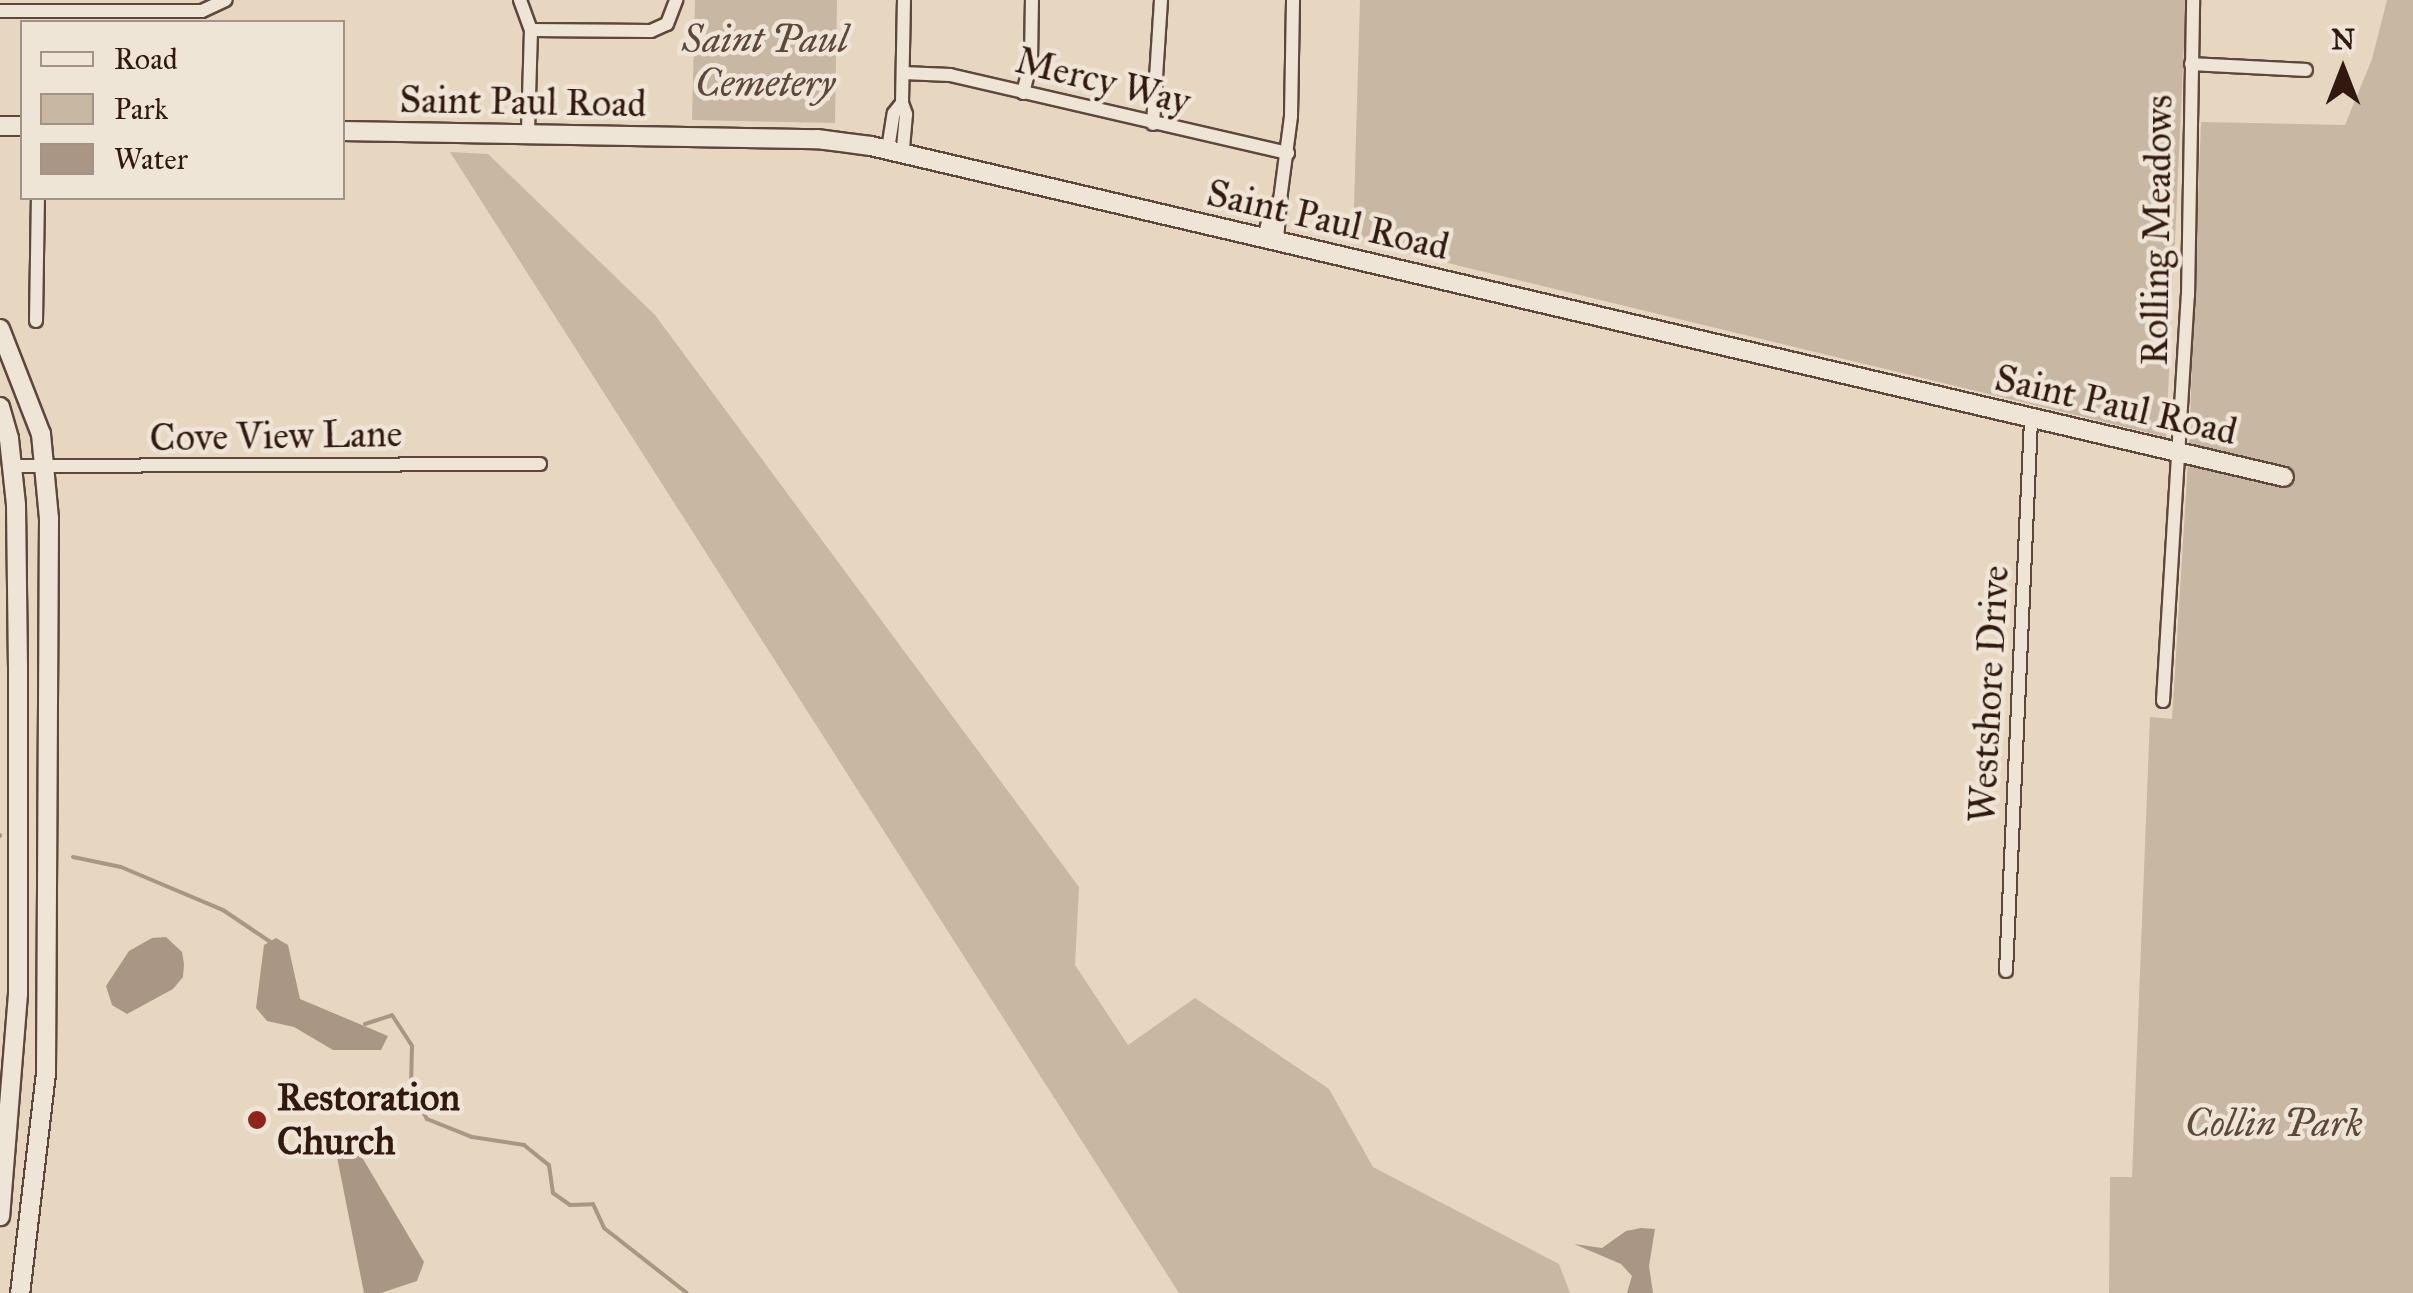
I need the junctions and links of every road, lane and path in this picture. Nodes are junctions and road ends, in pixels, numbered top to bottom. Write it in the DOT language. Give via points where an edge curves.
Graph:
graph roads {
  1 [pos="226,0"];
  2 [pos="520,0"];
  3 [pos="676,0"];
  4 [pos="904,0"];
  5 [pos="1032,0"];
  6 [pos="1161,0"];
  7 [pos="1293,0"];
  8 [pos="2193,0"];
  9 [pos="0,11"];
  10 [pos="41,17"];
  11 [pos="531,30"];
  12 [pos="2190,64"];
  13 [pos="2306,70"];
  14 [pos="903,72"];
  15 [pos="1024,93"];
  16 [pos="1153,124"];
  17 [pos="345,131"];
  18 [pos="528,134"];
  19 [pos="896,150"];
  20 [pos="1288,153"];
  21 [pos="38,200"];
  22 [pos="1270,239"];
  23 [pos="36,321"];
  24 [pos="0,329"];
  25 [pos="0,407"];
  26 [pos="2031,420"];
  27 [pos="2176,452"];
  28 [pos="540,464"];
  29 [pos="13,466"];
  30 [pos="47,466"];
  31 [pos="2284,478"];
  32 [pos="2163,700"];
  33 [pos="2006,971"];
  34 [pos="0,1216"];
  35 [pos="20,1293"];
  1 -- 10 [label="street" via="202,11"];
  2 -- 11 [label="street"];
  3 -- 11 [label="street" via="668,24 651,30"];
  4 -- 14 [label="street"];
  5 -- 15 [label="street"];
  6 -- 16 [label="street"];
  7 -- 20 [label="street"];
  8 -- 12 [label="street, Rolling Meadows"];
  9 -- 10 [label="street"];
  11 -- 18 [label="street"];
  12 -- 13 [label="street"];
  12 -- 27 [label="street, Rolling Meadows" via="2188,296"];
  14 -- 15 [label="street, Mercy Way" via="950,75"];
  14 -- 19 [label="street" via="902,103 894,113"];
  15 -- 16 [label="street, Mercy Way"];
  16 -- 20 [label="street, Mercy Way"];
  17 -- 18 [label="street, Saint Paul Road"];
  18 -- 19 [label="street, Saint Paul Road" via="817,139"];
  19 -- 22 [label="street, Saint Paul Road"];
  20 -- 22 [label="street" via="1280,200 1271,208"];
  21 -- 23 [label="street"];
  22 -- 26 [label="street, Saint Paul Road"];
  24 -- 30 [label="street" via="30,398"];
  25 -- 29 [label="street"];
  26 -- 27 [label="street, Saint Paul Road"];
  26 -- 33 [label="street, Westshore Drive"];
  27 -- 31 [label="street, Saint Paul Road"];
  27 -- 32 [label="street, Rolling Meadows"];
  28 -- 30 [label="street, Cove View Lane"];
  29 -- 30 [label="street, Cove View Lane"];
  29 -- 34 [label="street" via="18,994"];
  30 -- 35 [label="street" via="46,1073"];
}
